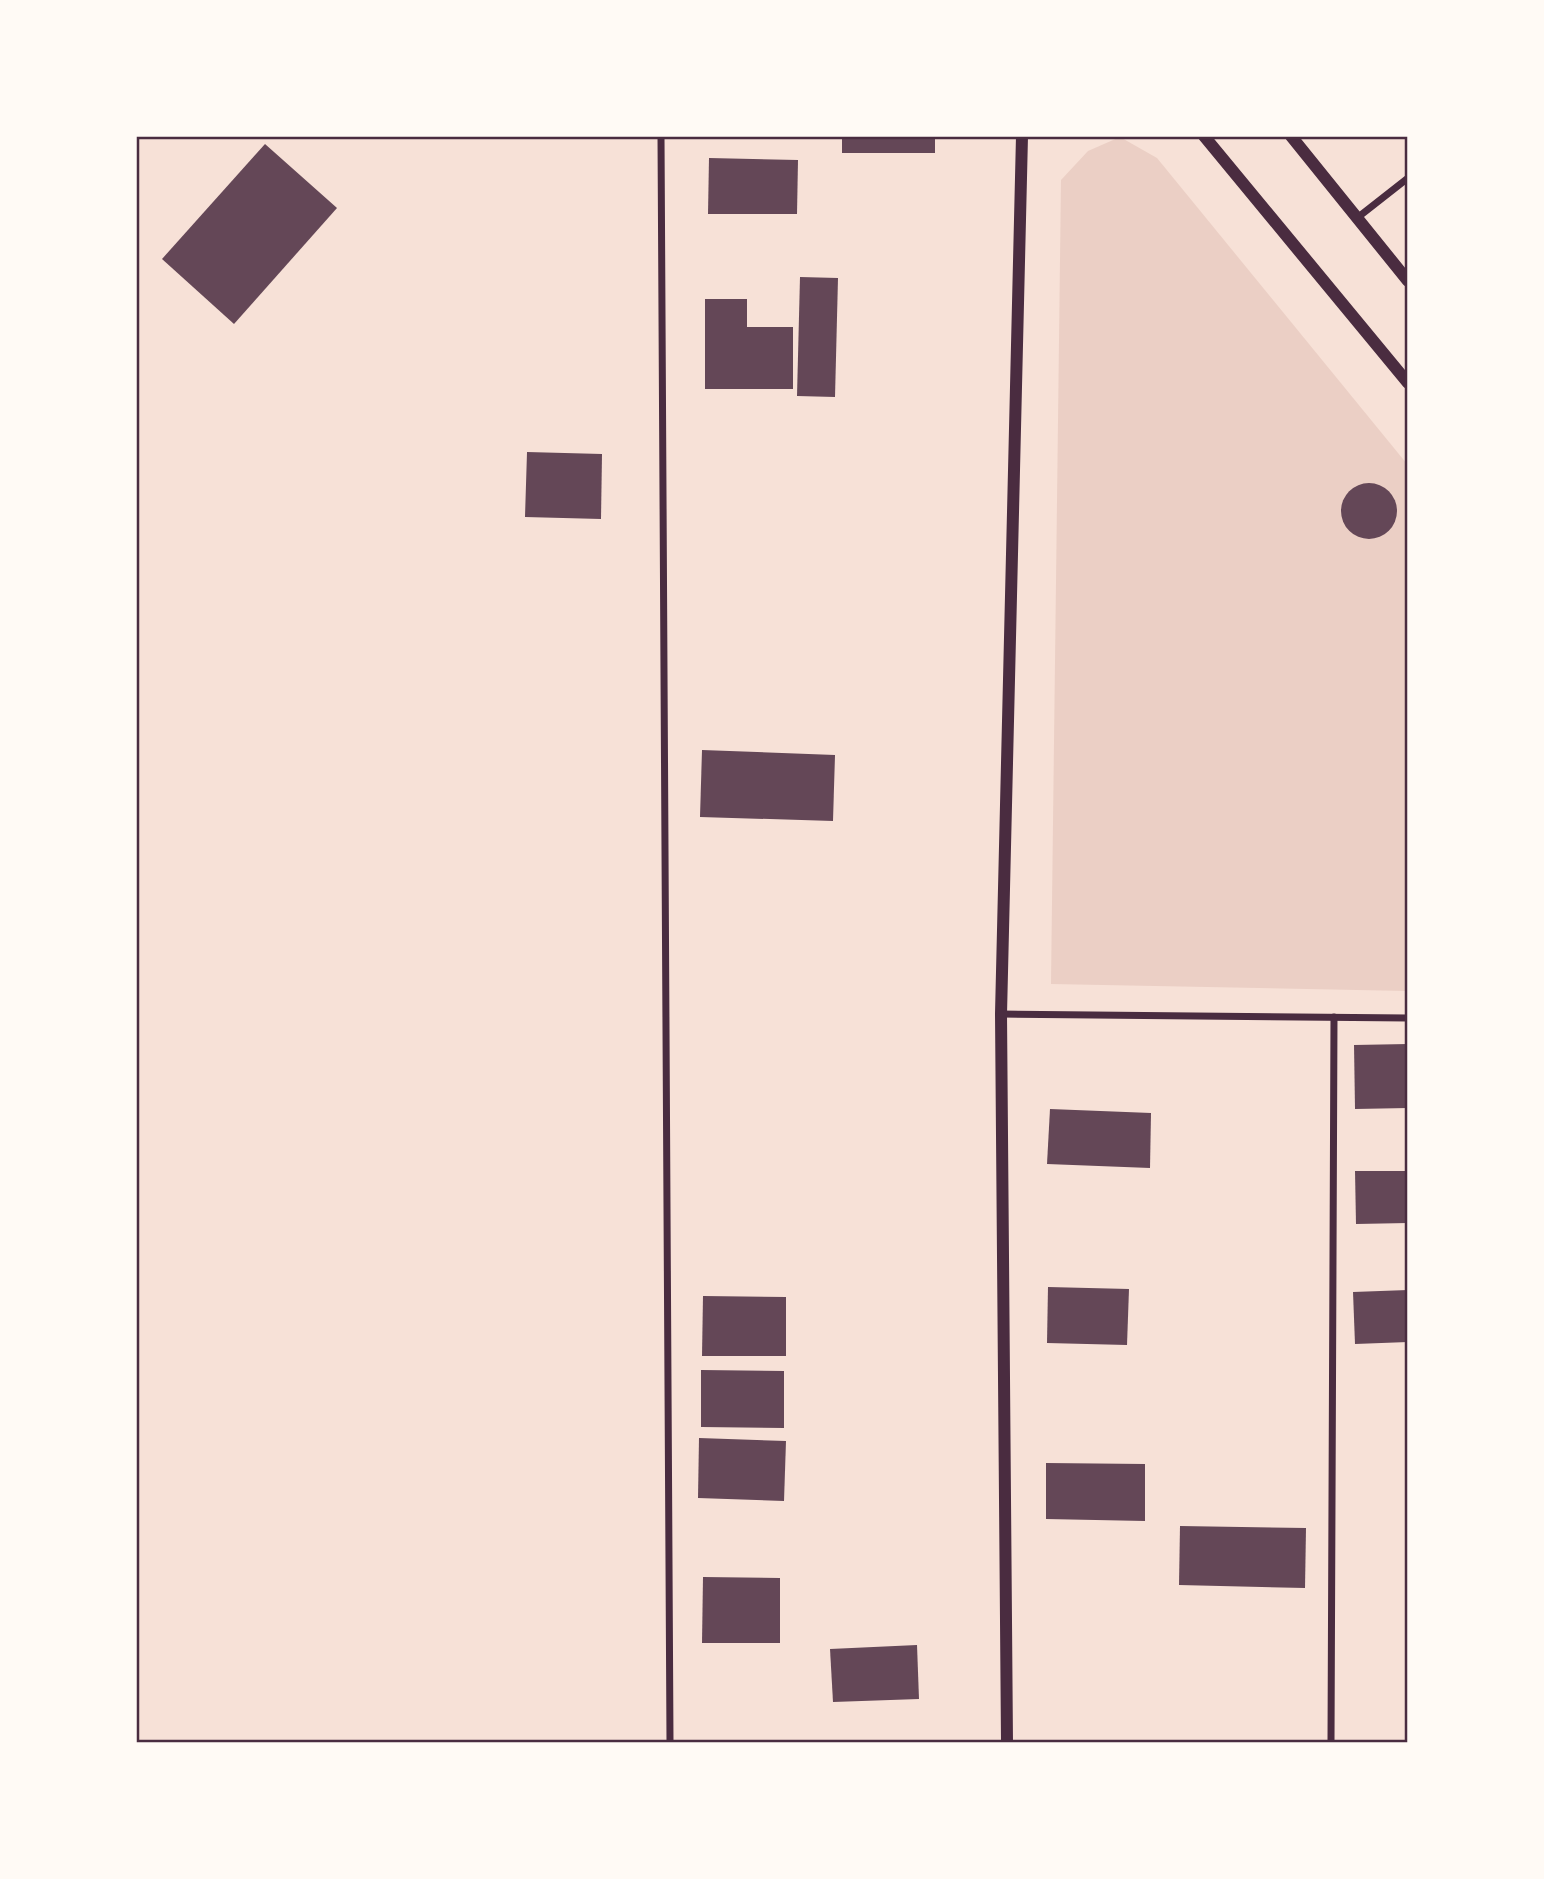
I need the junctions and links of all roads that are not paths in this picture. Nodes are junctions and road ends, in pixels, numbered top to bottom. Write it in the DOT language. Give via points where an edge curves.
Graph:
graph roads {
  1 [pos="662,136"];
  2 [pos="1022,136"];
  3 [pos="1205,136"];
  4 [pos="1290,136"];
  5 [pos="1408,178"];
  6 [pos="1357,218"];
  7 [pos="1408,281"];
  8 [pos="1408,383"];
  9 [pos="1001,1014"];
  10 [pos="1334,1017"];
  11 [pos="1408,1018"];
  12 [pos="670,1742"];
  13 [pos="1007,1742"];
  14 [pos="1331,1742"];
  1 -- 12 [label="street"];
  2 -- 9 [label="street"];
  3 -- 8 [label="street"];
  4 -- 6 [label="street"];
  5 -- 6 [label="street"];
  6 -- 7 [label="street"];
  9 -- 10 [label="street"];
  9 -- 13 [label="street"];
  10 -- 11 [label="street"];
  10 -- 14 [label="street"];
}
